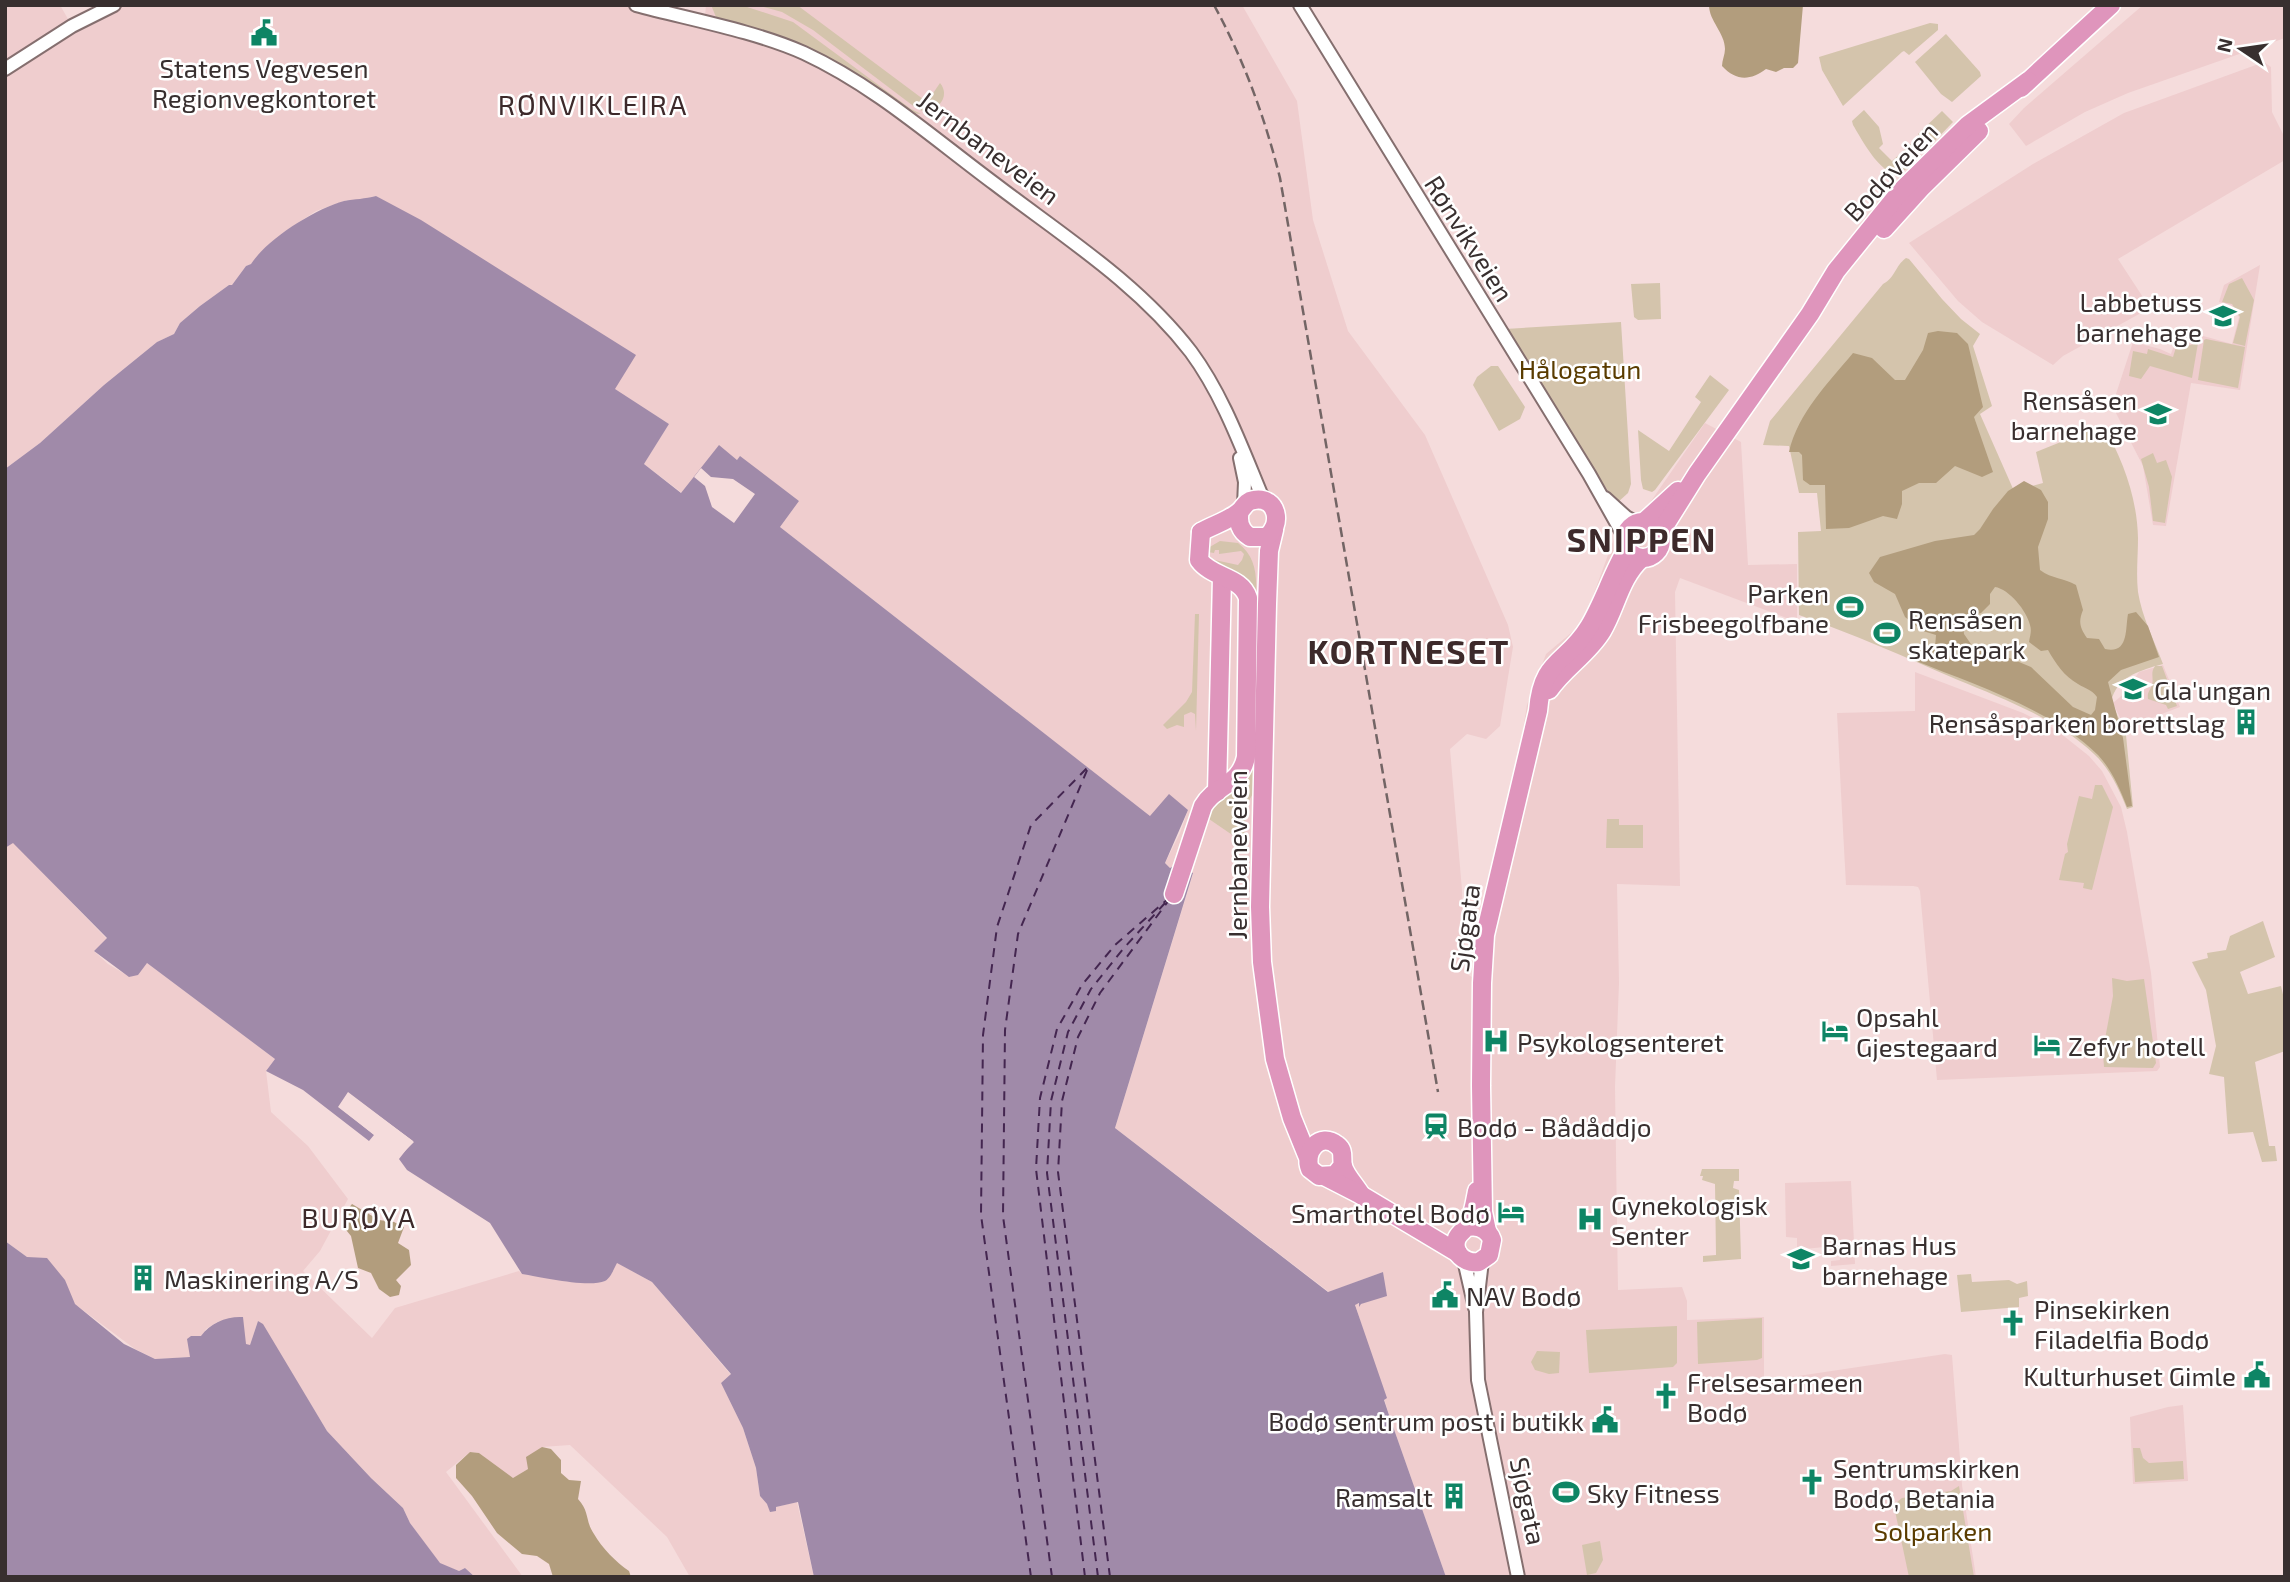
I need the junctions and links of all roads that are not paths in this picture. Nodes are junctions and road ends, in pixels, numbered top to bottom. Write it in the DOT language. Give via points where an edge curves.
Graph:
graph roads {
  1 [pos="114,5"];
  2 [pos="636,5"];
  3 [pos="1300,5"];
  4 [pos="2111,5"];
  5 [pos="5,69"];
  6 [pos="1234,434"];
  7 [pos="1696,474"];
  8 [pos="1602,496"];
  9 [pos="1266,501"];
  10 [pos="1242,508"];
  11 [pos="1640,522"];
  12 [pos="1274,530"];
  13 [pos="1201,532"];
  14 [pos="1660,533"];
  15 [pos="1247,536"];
  16 [pos="1631,548"];
  17 [pos="1222,577"];
  18 [pos="1267,604"];
  19 [pos="1217,792"];
  20 [pos="1174,894"];
  21 [pos="1288,1104"];
  22 [pos="1324,1141"];
  23 [pos="1307,1155"];
  24 [pos="1482,1157"];
  25 [pos="1343,1165"];
  26 [pos="1326,1177"];
  27 [pos="1361,1195"];
  28 [pos="1410,1223"];
  29 [pos="1465,1229"];
  30 [pos="1487,1231"];
  31 [pos="1461,1256"];
  32 [pos="1482,1261"];
  33 [pos="1476,1312"];
  34 [pos="1518,1577"];
  1 -- 5 [label="street"];
  2 -- 6 [label="street, Jernbaneveien" via="802,52 881,98 1145,301 1193,355"];
  3 -- 8 [label="street, Rønvikveien"];
  4 -- 7 [label="highway, Bodøveien" via="1922,187 1810,314"];
  6 -- 9 [label="street, Jernbaneveien"];
  6 -- 10 [label="street, Jernbaneveien" via="1245,482"];
  7 -- 11 [label="highway, Bodøveien"];
  7 -- 14 [label="highway, Bodøveien"];
  8 -- 11 [label="street, Rønvikveien"];
  8 -- 16 [label="street, Rønvikveien"];
  9 -- 10 [label="highway"];
  9 -- 12 [label="highway, Jernbaneveien" via="1277,516"];
  10 -- 13 [label="highway"];
  10 -- 15 [label="highway, Jernbaneveien" via="1239,523"];
  11 -- 14 [label="highway" via="1653,525"];
  11 -- 16 [label="highway" via="1631,526"];
  12 -- 15 [label="highway" via="1266,537"];
  12 -- 18 [label="highway, Jernbaneveien"];
  13 -- 15 [label="highway"];
  13 -- 17 [label="highway" via="1199,560"];
  14 -- 16 [label="highway" via="1660,547 1652,556"];
  15 -- 18 [label="highway, Jernbaneveien" via="1261,563"];
  16 -- 24 [label="highway, Sjøgata" via="1630,570 1601,632 1553,684 1538,712 1485,935"];
  17 -- 19 [label="highway"];
  17 -- 19 [label="highway" via="1240,585 1248,604 1246,757 1236,779"];
  18 -- 21 [label="highway, Jernbaneveien" via="1261,935 1269,1026"];
  19 -- 20 [label="highway" via="1203,806"];
  21 -- 22 [label="highway, Jernbaneveien"];
  21 -- 23 [label="highway, Jernbaneveien"];
  22 -- 23 [label="highway"];
  22 -- 25 [label="highway, Jernbaneveien" via="1340,1149"];
  23 -- 26 [label="highway, Jernbaneveien" via="1311,1171"];
  24 -- 29 [label="highway, Sjøgata"];
  24 -- 30 [label="highway, Sjøgata"];
  25 -- 26 [label="highway" via="1335,1175"];
  25 -- 27 [label="highway, Jernbaneveien"];
  26 -- 27 [label="highway, Jernbaneveien"];
  27 -- 28 [label="highway, Jernbaneveien"];
  28 -- 29 [label="highway, Jernbaneveien" via="1437,1230"];
  28 -- 31 [label="highway, Jernbaneveien"];
  29 -- 30 [label="highway"];
  29 -- 31 [label="highway, Sjøgata" via="1456,1241"];
  30 -- 32 [label="highway, Sjøgata" via="1492,1246"];
  31 -- 32 [label="highway" via="1471,1263"];
  31 -- 33 [label="street, Sjøgata"];
  32 -- 33 [label="street, Sjøgata"];
  33 -- 34 [label="street, Sjøgata" via="1478,1380"];
}
